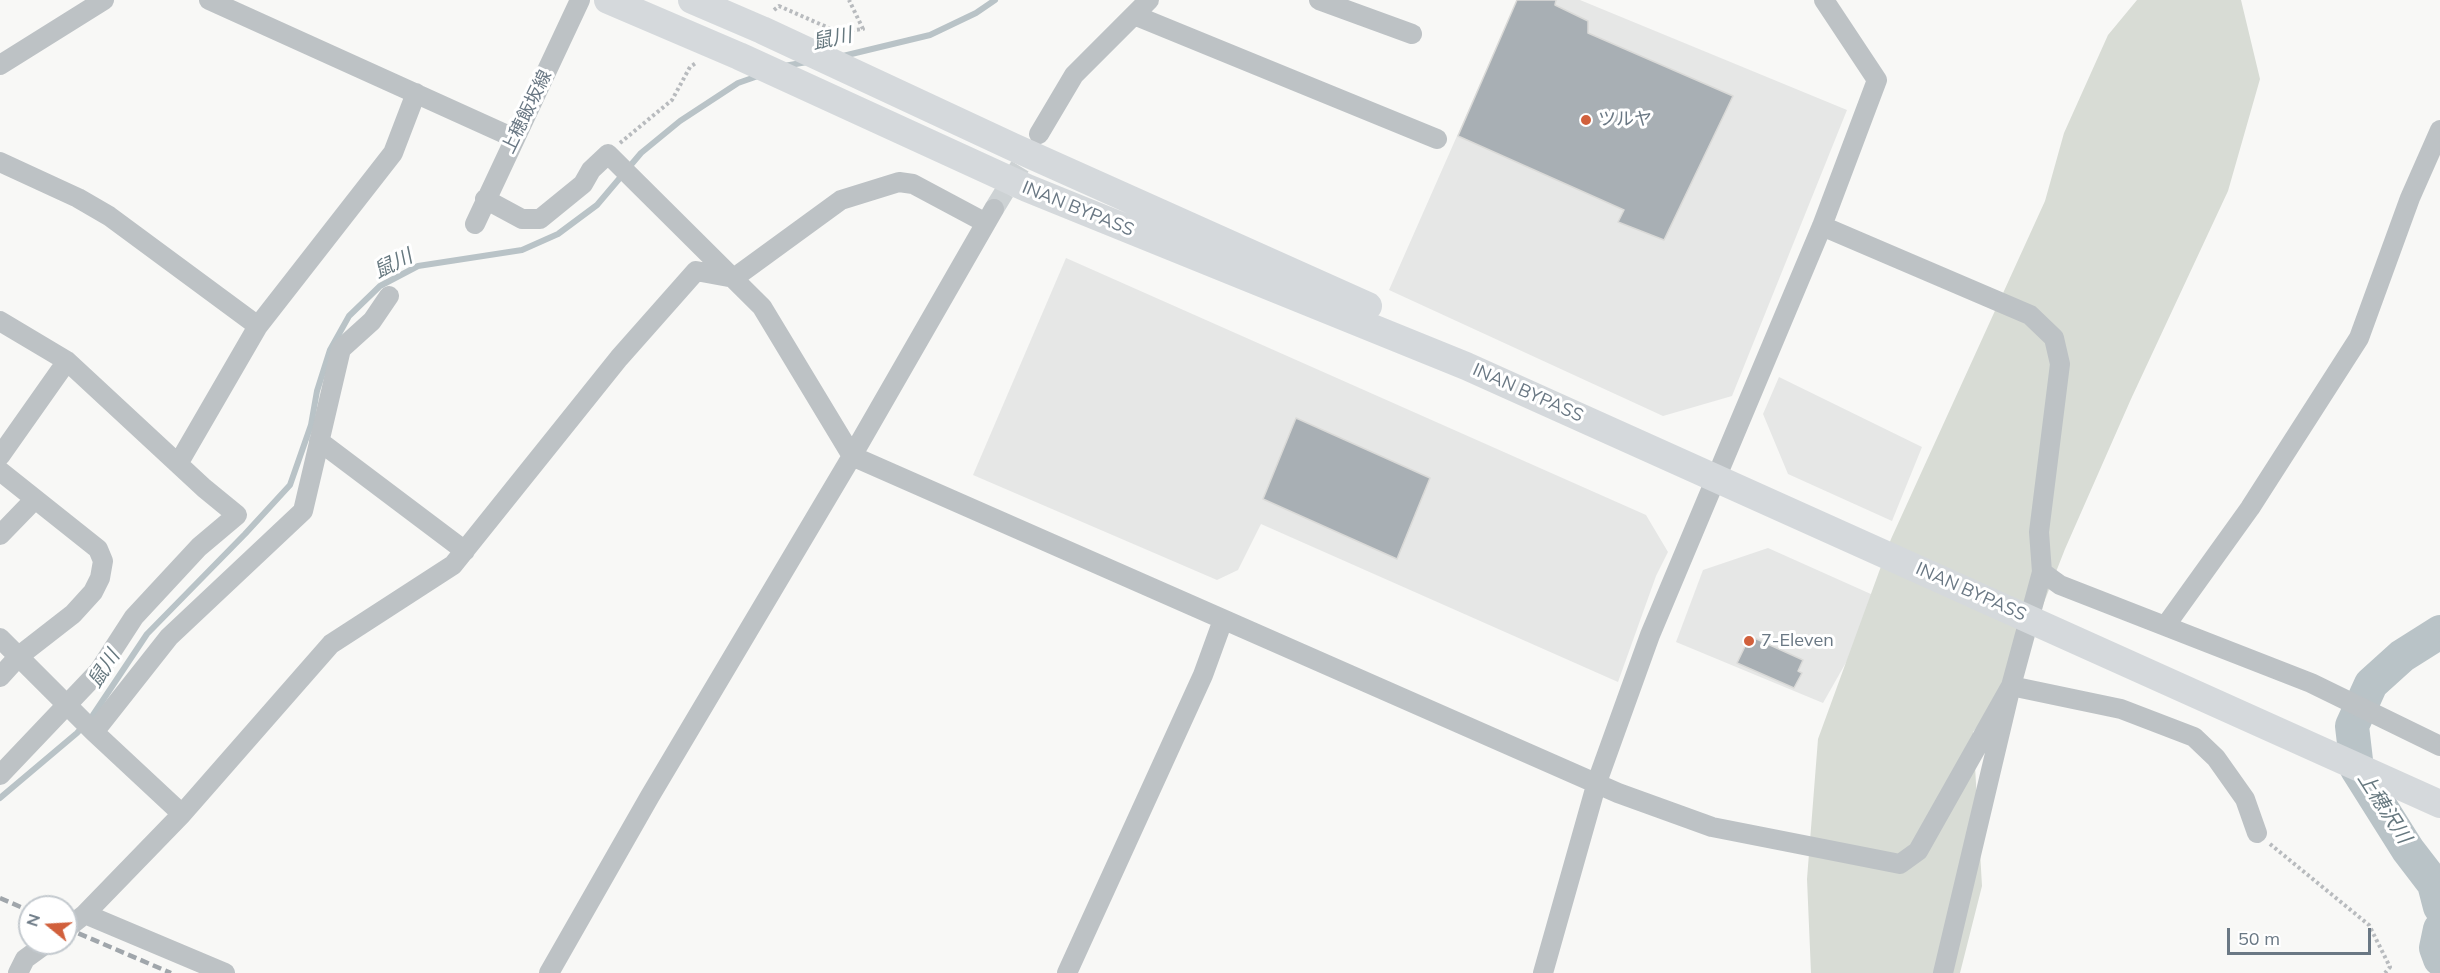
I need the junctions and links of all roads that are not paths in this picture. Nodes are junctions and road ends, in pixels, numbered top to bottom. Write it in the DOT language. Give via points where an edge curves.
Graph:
graph roads {
  1 [pos="104,0"];
  2 [pos="209,0"];
  3 [pos="580,0"];
  4 [pos="608,0"];
  5 [pos="692,0"];
  6 [pos="1149,0"];
  7 [pos="1319,0"];
  8 [pos="1824,0"];
  9 [pos="1134,15"];
  10 [pos="1412,34"];
  11 [pos="0,65"];
  12 [pos="416,93"];
  13 [pos="2440,130"];
  14 [pos="1040,134"];
  15 [pos="514,138"];
  16 [pos="1437,139"];
  17 [pos="0,162"];
  18 [pos="485,199"];
  19 [pos="475,224"];
  20 [pos="1822,226"];
  21 [pos="734,278"];
  22 [pos="389,296"];
  23 [pos="0,321"];
  24 [pos="258,326"];
  25 [pos="67,361"];
  26 [pos="319,441"];
  27 [pos="0,456"];
  28 [pos="852,456"];
  29 [pos="178,464"];
  30 [pos="1720,470"];
  31 [pos="0,471"];
  32 [pos="35,499"];
  33 [pos="0,536"];
  34 [pos="465,550"];
  35 [pos="2042,572"];
  36 [pos="1951,576"];
  37 [pos="1222,620"];
  38 [pos="2166,625"];
  39 [pos="0,638"];
  40 [pos="19,656"];
  41 [pos="0,677"];
  42 [pos="2011,686"];
  43 [pos="71,709"];
  44 [pos="94,732"];
  45 [pos="2440,746"];
  46 [pos="0,776"];
  47 [pos="1597,782"];
  48 [pos="2440,793"];
  49 [pos="2440,804"];
  50 [pos="182,814"];
  51 [pos="2257,833"];
  52 [pos="86,914"];
  53 [pos="78,920"];
  54 [pos="30,955"];
  55 [pos="18,973"];
  56 [pos="225,973"];
  57 [pos="549,973"];
  58 [pos="1066,973"];
  59 [pos="1543,973"];
  60 [pos="1943,973"];
  1 -- 11 [label="street"];
  2 -- 12 [label="street"];
  3 -- 15 [label="street, 上穂飯坂線"];
  4 -- 30 [label="highway, INAN BYPASS" via="1027,188"];
  5 -- 30 [label="highway, INAN BYPASS"];
  6 -- 9 [label="street"];
  7 -- 10 [label="street"];
  8 -- 20 [label="street" via="1877,80"];
  9 -- 14 [label="street" via="1074,75"];
  9 -- 16 [label="street"];
  12 -- 15 [label="street"];
  12 -- 24 [label="street" via="393,153"];
  13 -- 38 [label="street" via="2410,198 2359,338 2250,507"];
  15 -- 18 [label="street, 上穂飯坂線"];
  17 -- 24 [label="street" via="109,216"];
  18 -- 19 [label="street, 上穂飯坂線"];
  18 -- 21 [label="street" via="522,219 540,219 582,184 608,154"];
  20 -- 30 [label="street"];
  20 -- 35 [label="street" via="2030,315 2054,338 2060,364 2039,532"];
  21 -- 28 [label="street" via="762,307"];
  21 -- 28 [label="street" via="841,200 899,182 913,184 990,216"];
  21 -- 34 [label="street" via="696,271 619,358"];
  22 -- 26 [label="street" via="372,321 341,349"];
  23 -- 25 [label="street"];
  24 -- 29 [label="street"];
  25 -- 27 [label="street"];
  25 -- 29 [label="street"];
  26 -- 34 [label="street"];
  26 -- 44 [label="street" via="303,511 169,637"];
  28 -- 37 [label="street"];
  28 -- 57 [label="street"];
  29 -- 43 [label="street" via="237,515 199,547 134,618"];
  30 -- 36 [label="highway, INAN BYPASS"];
  30 -- 47 [label="street" via="1650,635"];
  31 -- 32 [label="street"];
  32 -- 33 [label="street"];
  32 -- 40 [label="street" via="98,549 103,561 93,592 73,614"];
  34 -- 50 [label="street" via="453,565 331,644"];
  35 -- 38 [label="street" via="2060,585"];
  35 -- 42 [label="street"];
  36 -- 48 [label="highway, INAN BYPASS"];
  36 -- 49 [label="highway, INAN BYPASS"];
  37 -- 47 [label="street"];
  37 -- 58 [label="street" via="1203,675"];
  38 -- 45 [label="street" via="2311,683"];
  39 -- 40 [label="street"];
  40 -- 41 [label="street"];
  40 -- 43 [label="street"];
  42 -- 47 [label="street" via="1918,851 1900,864 1712,827"];
  42 -- 51 [label="street" via="2121,709 2194,737 2216,758 2245,799"];
  42 -- 60 [label="street"];
  43 -- 44 [label="street"];
  43 -- 46 [label="street"];
  44 -- 50 [label="street"];
  47 -- 59 [label="street"];
  50 -- 52 [label="street"];
  52 -- 53 [label="street"];
  52 -- 56 [label="street"];
  54 -- 55 [label="street"];
}
